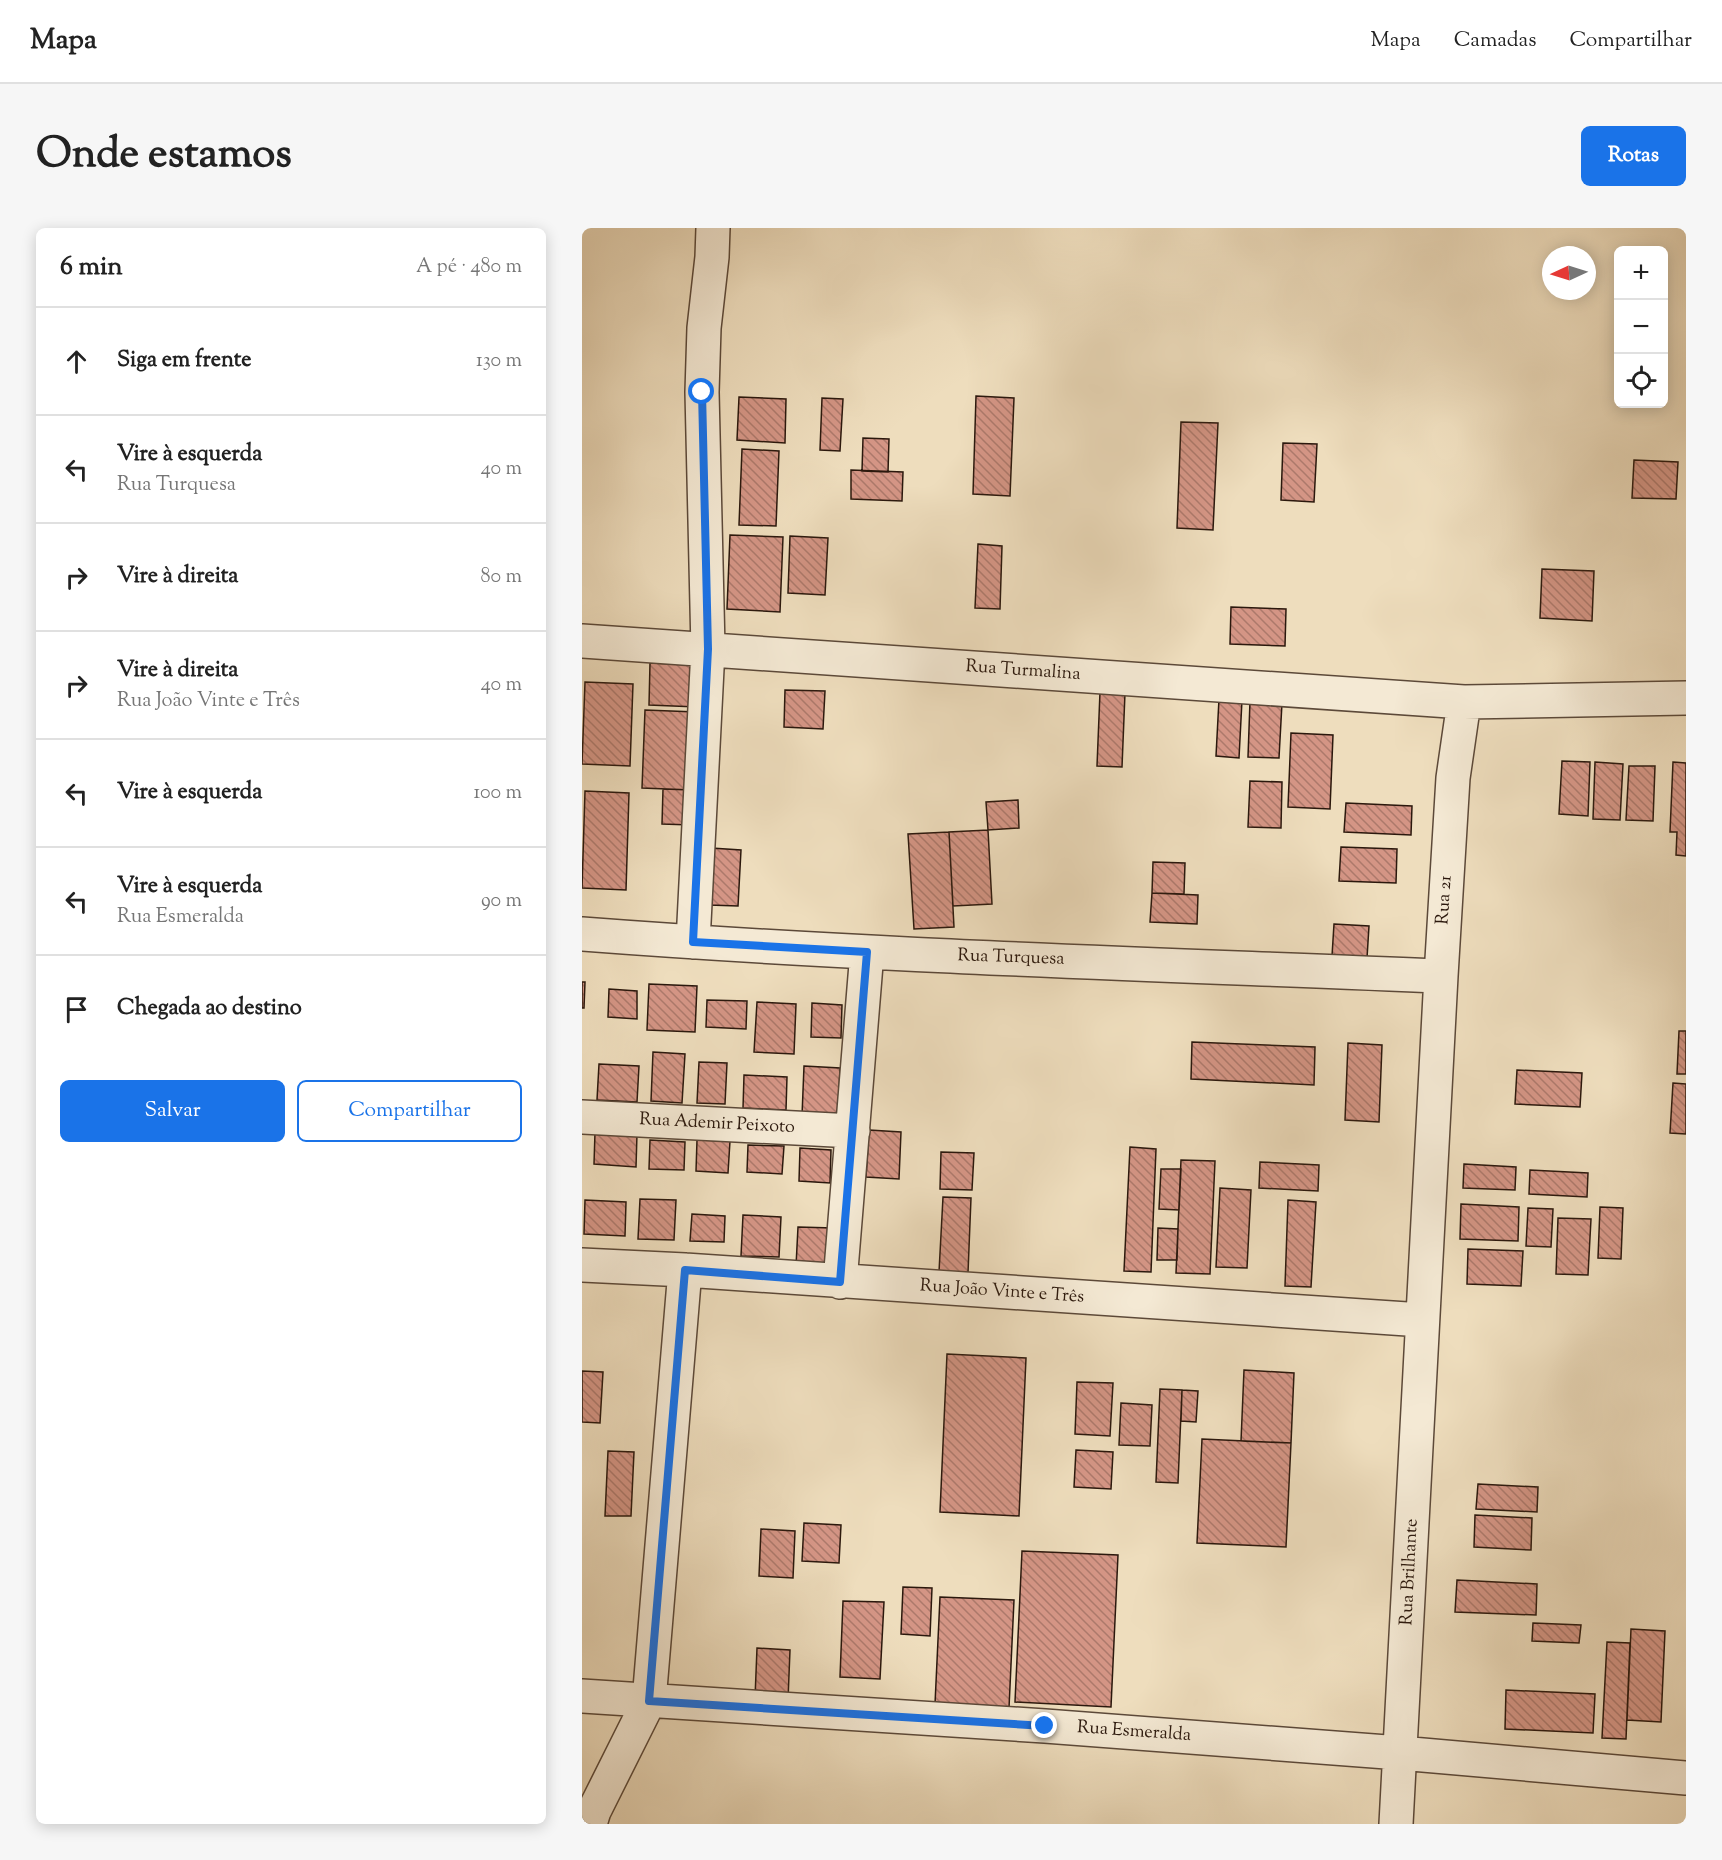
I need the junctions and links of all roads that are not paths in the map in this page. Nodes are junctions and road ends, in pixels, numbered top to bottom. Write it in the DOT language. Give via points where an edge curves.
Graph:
graph roads {
  1 [pos="713,228"];
  2 [pos="582,641"];
  3 [pos="708,649"];
  4 [pos="1686,698"];
  5 [pos="1464,702"];
  6 [pos="582,934"];
  7 [pos="693,942"];
  8 [pos="867,952"];
  9 [pos="1441,976"];
  10 [pos="582,1117"];
  11 [pos="853,1131"];
  12 [pos="582,1265"];
  13 [pos="685,1270"];
  14 [pos="840,1282"];
  15 [pos="1422,1320"];
  16 [pos="582,1696"];
  17 [pos="649,1701"];
  18 [pos="1400,1753"];
  19 [pos="1686,1778"];
  20 [pos="590,1824"];
  21 [pos="1396,1824"];
  1 -- 3 [label="street" via="702,392"];
  2 -- 3 [label="street, Rua Turmalina"];
  3 -- 5 [label="street, Rua Turmalina"];
  3 -- 7 [label="street"];
  4 -- 5 [label="street"];
  5 -- 9 [label="street, Rua 21" via="1453,778"];
  6 -- 7 [label="street, Rua Turquesa"];
  7 -- 8 [label="street, Rua Turquesa"];
  8 -- 9 [label="street, Rua Turquesa"];
  8 -- 11 [label="street"];
  9 -- 15 [label="street, Rua 21"];
  10 -- 11 [label="street, Rua Ademir Peixoto"];
  11 -- 14 [label="street"];
  12 -- 13 [label="street, Rua João Vinte e Três"];
  13 -- 14 [label="street, Rua João Vinte e Três"];
  13 -- 17 [label="street"];
  14 -- 15 [label="street, Rua João Vinte e Três"];
  15 -- 18 [label="street, Rua Brilhante"];
  16 -- 17 [label="street, Rua Esmeralda"];
  17 -- 18 [label="street, Rua Esmeralda"];
  17 -- 20 [label="street"];
  18 -- 19 [label="street, Rua Esmeralda"];
  18 -- 21 [label="street, Rua Brilhante"];
}
